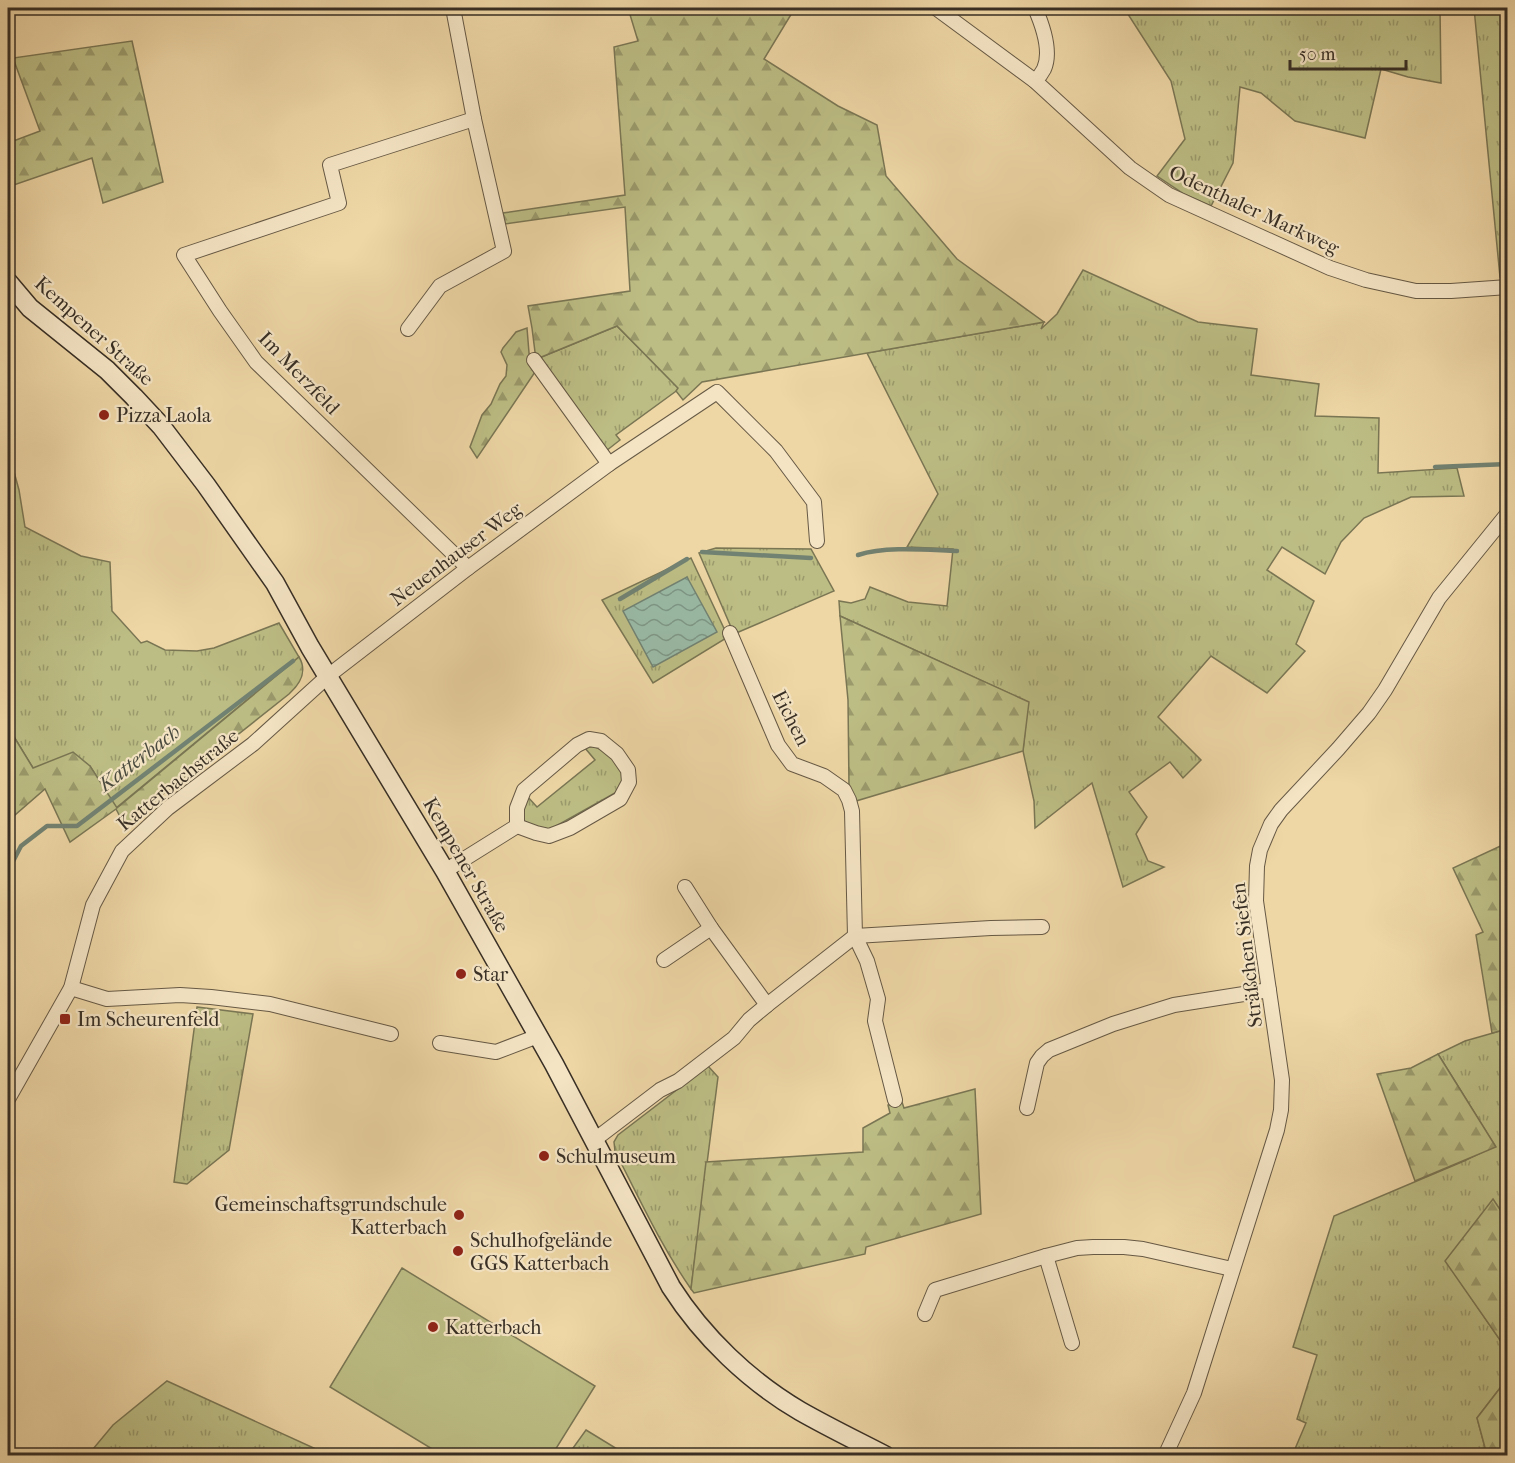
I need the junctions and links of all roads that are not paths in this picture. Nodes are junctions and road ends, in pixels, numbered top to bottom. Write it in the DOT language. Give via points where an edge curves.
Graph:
graph roads {
  1 [pos="453,8"];
  2 [pos="936,8"];
  3 [pos="1035,8"];
  4 [pos="1035,81"];
  5 [pos="474,119"];
  6 [pos="8,282"];
  7 [pos="1508,287"];
  8 [pos="408,329"];
  9 [pos="534,360"];
  10 [pos="609,464"];
  11 [pos="1508,513"];
  12 [pos="817,541"];
  13 [pos="468,568"];
  14 [pos="730,633"];
  15 [pos="328,676"];
  16 [pos="517,826"];
  17 [pos="445,871"];
  18 [pos="685,886"];
  19 [pos="1042,927"];
  20 [pos="711,928"];
  21 [pos="855,936"];
  22 [pos="664,960"];
  23 [pos="71,988"];
  24 [pos="1269,990"];
  25 [pos="767,1005"];
  26 [pos="392,1034"];
  27 [pos="538,1036"];
  28 [pos="440,1043"];
  29 [pos="8,1099"];
  30 [pos="895,1100"];
  31 [pos="1027,1108"];
  32 [pos="593,1141"];
  33 [pos="1046,1256"];
  34 [pos="1232,1269"];
  35 [pos="925,1314"];
  36 [pos="1072,1343"];
  37 [pos="886,1455"];
  38 [pos="1165,1455"];
  1 -- 5 [label="street"];
  2 -- 4 [label="street, Odenthaler Markweg"];
  3 -- 4 [label="street" via="1044,30 1046,58"];
  4 -- 7 [label="street, Odenthaler Markweg" via="1130,168 1169,195 1330,268 1416,291"];
  5 -- 8 [label="street" via="504,251 440,286"];
  5 -- 13 [label="street, Im Merzfeld" via="330,165 339,203 184,255 256,362"];
  6 -- 15 [label="main road, Kempener Straße" via="30,308 107,370 161,426 275,583"];
  9 -- 10 [label="street"];
  10 -- 12 [label="street, Neuenhauser Weg" via="717,392 776,451 814,502"];
  10 -- 13 [label="street, Neuenhauser Weg"];
  11 -- 24 [label="street, Sträßchen Siefen" via="1439,598 1369,713 1271,824 1260,850 1256,881"];
  13 -- 15 [label="street, Neuenhauser Weg"];
  14 -- 21 [label="street, Eichen" via="778,745 792,764 836,783 849,800"];
  15 -- 17 [label="main road, Kempener Straße"];
  15 -- 23 [label="street, Katterbachstraße" via="253,744 168,808 122,851 93,905"];
  16 -- 16 [label="street" via="549,836 570,828 620,799 629,782 628,770 601,741 589,739 577,745 524,790 517,808"];
  16 -- 17 [label="street"];
  17 -- 27 [label="main road, Kempener Straße"];
  18 -- 20 [label="street"];
  19 -- 21 [label="street"];
  20 -- 22 [label="street"];
  20 -- 25 [label="street"];
  21 -- 25 [label="street"];
  21 -- 30 [label="street, Eichen" via="878,999 875,1021"];
  23 -- 26 [label="street" via="107,999 180,995 270,1004"];
  23 -- 29 [label="street, Katterbachstraße"];
  24 -- 31 [label="street" via="1174,1005 1049,1050 1037,1063"];
  24 -- 34 [label="street, Sträßchen Siefen" via="1282,1080 1281,1110"];
  25 -- 32 [label="street" via="734,1038"];
  27 -- 28 [label="street" via="496,1052"];
  27 -- 32 [label="main road, Kempener Straße"];
  32 -- 37 [label="main road, Kempener Straße" via="671,1287 730,1358 798,1410"];
  33 -- 34 [label="street" via="1077,1248 1124,1247"];
  33 -- 35 [label="street" via="935,1290"];
  33 -- 36 [label="street"];
  34 -- 38 [label="street, Sträßchen Siefen" via="1194,1393"];
}
